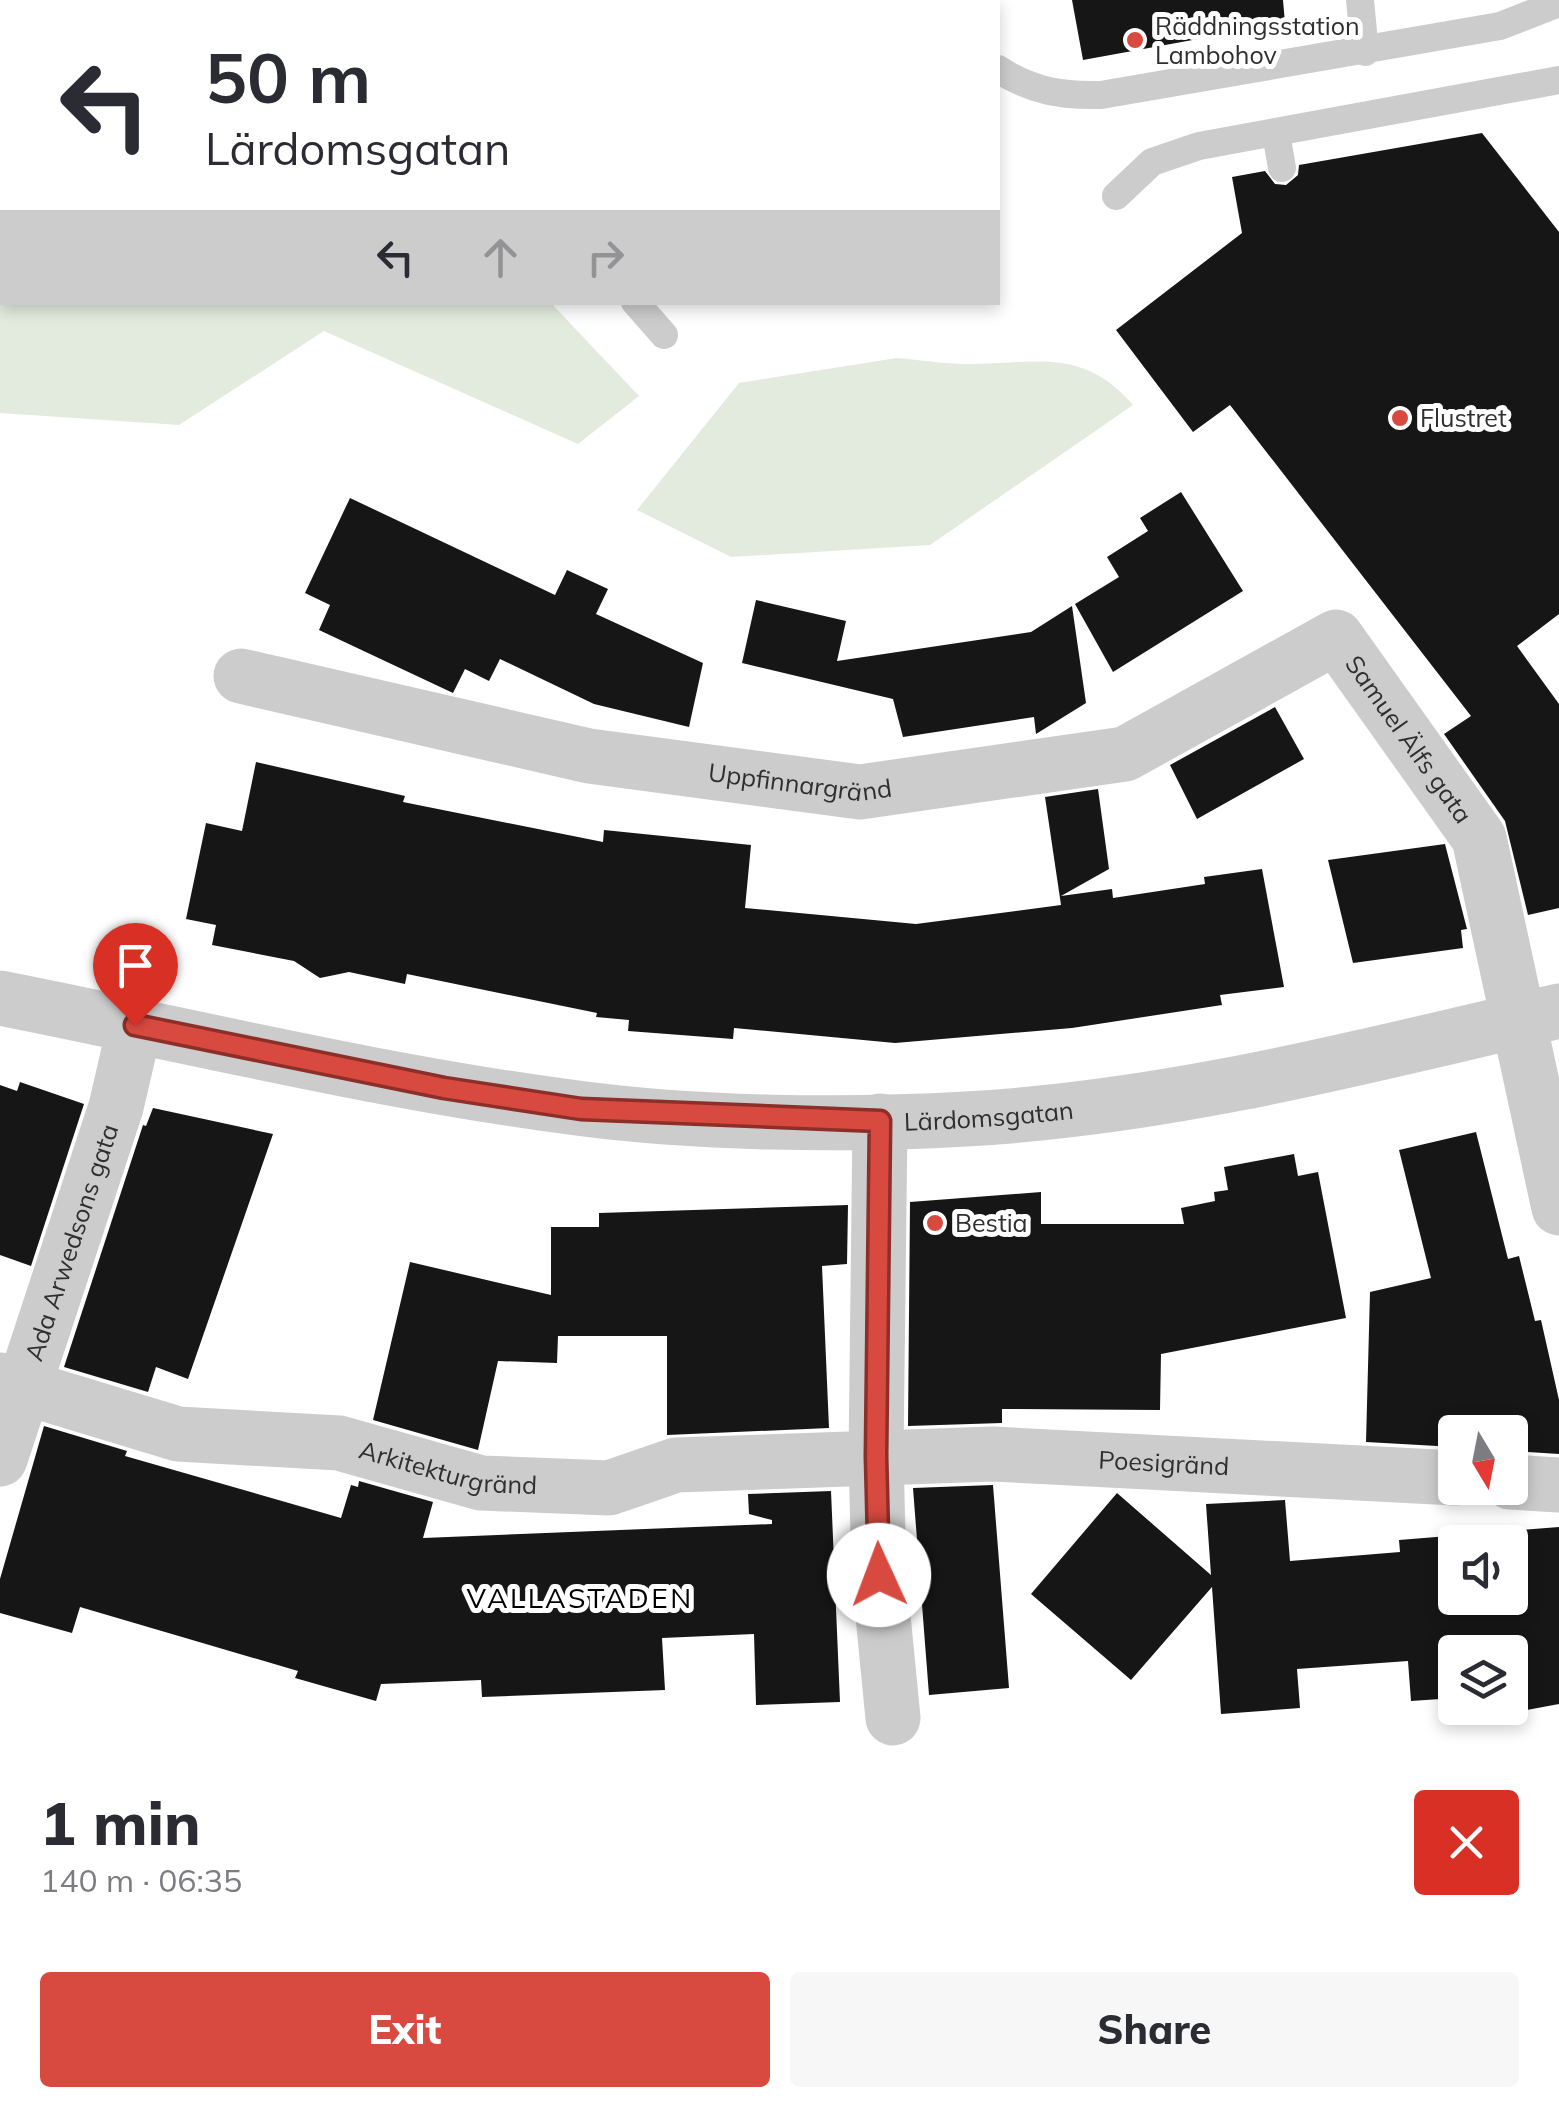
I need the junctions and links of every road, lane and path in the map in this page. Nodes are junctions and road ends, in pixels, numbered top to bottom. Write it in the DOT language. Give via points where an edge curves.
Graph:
graph roads {
  1 [pos="1360,0"];
  2 [pos="1559,3"];
  3 [pos="1365,52"];
  4 [pos="1000,70"];
  5 [pos="1559,80"];
  6 [pos="1276,133"];
  7 [pos="1282,168"];
  8 [pos="1116,196"];
  9 [pos="638,305"];
  10 [pos="664,335"];
  11 [pos="1336,637"];
  12 [pos="240,676"];
  13 [pos="0,998"];
  14 [pos="1538,1016"];
  15 [pos="135,1025"];
  16 [pos="880,1121"];
  17 [pos="1559,1208"];
  18 [pos="13,1383"];
  19 [pos="876,1456"];
  20 [pos="0,1458"];
  21 [pos="1438,1477"];
  22 [pos="1528,1483"];
  23 [pos="1559,1485"];
  24 [pos="893,1718"];
  1 -- 3 [label="lane"];
  2 -- 3 [label="lane" via="1500,26"];
  3 -- 4 [label="lane" via="1102,95 1061,96"];
  5 -- 6 [label="lane"];
  6 -- 7 [label="lane"];
  6 -- 8 [label="lane" via="1152,162"];
  9 -- 10 [label="lane"];
  11 -- 12 [label="street, Uppfinnargränd" via="1125,754 860,792 589,756"];
  11 -- 14 [label="street, Samuel Älfs gata" via="1480,838"];
  13 -- 15 [label="street, Lärdomsgatan"];
  14 -- 16 [label="street, Lärdomsgatan" via="1283,1076 1138,1102"];
  14 -- 17 [label="street, Samuel Älfs gata"];
  15 -- 16 [label="street, Lärdomsgatan" via="581,1109"];
  15 -- 18 [label="street, Ada Arwedsons gata" via="116,1107"];
  16 -- 19 [label="street"];
  18 -- 19 [label="street, Arkitekturgränd" via="178,1434 338,1443 481,1484 609,1488 676,1465"];
  18 -- 20 [label="street, Ada Arwedsons gata"];
  19 -- 21 [label="street, Poesigränd" via="993,1454"];
  19 -- 24 [label="street"];
  22 -- 23 [label="street"];
}
